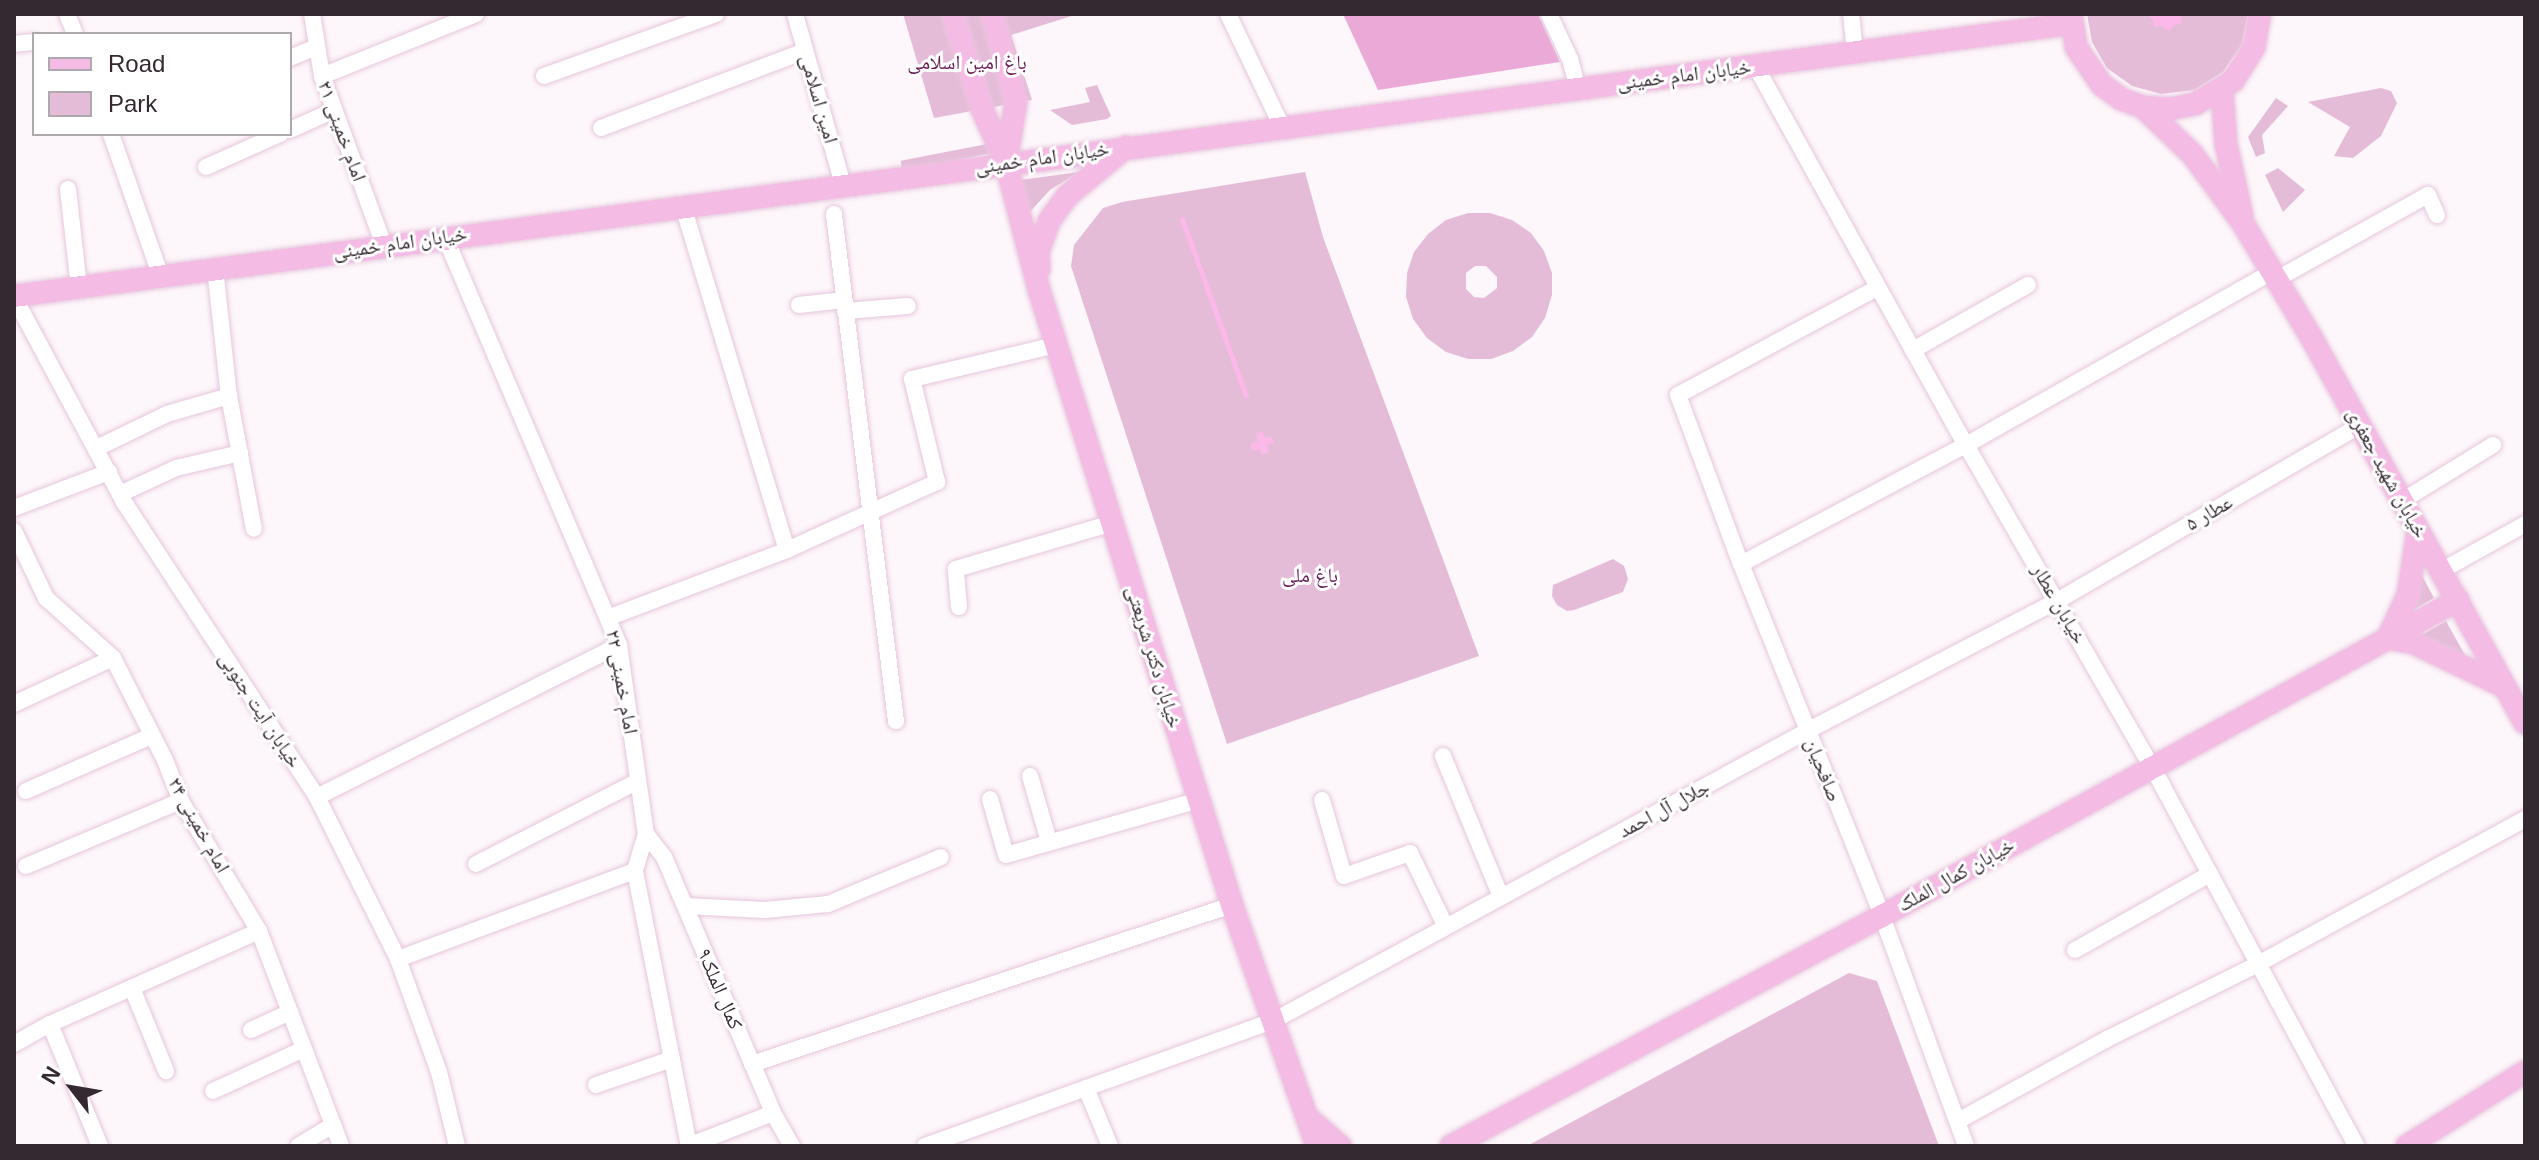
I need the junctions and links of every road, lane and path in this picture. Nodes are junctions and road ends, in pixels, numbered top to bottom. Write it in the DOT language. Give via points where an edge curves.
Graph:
graph roads {
  1 [pos="312,14"];
  2 [pos="476,14"];
  3 [pos="716,14"];
  4 [pos="795,14"];
  5 [pos="953,14"];
  6 [pos="992,14"];
  7 [pos="1228,14"];
  8 [pos="1549,14"];
  9 [pos="1851,14"];
  10 [pos="2260,14"];
  11 [pos="2070,19"];
  12 [pos="316,47"];
  13 [pos="805,51"];
  14 [pos="1855,52"];
  15 [pos="292,57"];
  16 [pos="1755,65"];
  17 [pos="322,76"];
  18 [pos="544,76"];
  19 [pos="1578,88"];
  20 [pos="2222,90"];
  21 [pos="2143,107"];
  22 [pos="334,110"];
  23 [pos="601,128"];
  24 [pos="292,129"];
  25 [pos="1283,129"];
  26 [pos="112,136"];
  27 [pos="276,136"];
  28 [pos="1126,147"];
  29 [pos="1006,163"];
  30 [pos="206,167"];
  31 [pos="843,185"];
  32 [pos="68,189"];
  33 [pos="683,206"];
  34 [pos="834,214"];
  35 [pos="2437,215"];
  36 [pos="2244,225"];
  37 [pos="445,237"];
  38 [pos="384,245"];
  39 [pos="215,268"];
  40 [pos="2275,275"];
  41 [pos="161,277"];
  42 [pos="2028,285"];
  43 [pos="79,287"];
  44 [pos="1877,288"];
  45 [pos="1039,290"];
  46 [pos="14,297"];
  47 [pos="799,305"];
  48 [pos="844,305"];
  49 [pos="908,306"];
  50 [pos="1056,345"];
  51 [pos="1913,350"];
  52 [pos="229,396"];
  53 [pos="2361,425"];
  54 [pos="1966,445"];
  55 [pos="2493,445"];
  56 [pos="97,448"];
  57 [pos="240,453"];
  58 [pos="109,472"];
  59 [pos="120,494"];
  60 [pos="2402,501"];
  61 [pos="14,508"];
  62 [pos="869,512"];
  63 [pos="1112,523"];
  64 [pos="2525,524"];
  65 [pos="254,529"];
  66 [pos="2418,530"];
  67 [pos="14,531"];
  68 [pos="787,550"];
  69 [pos="1741,564"];
  70 [pos="2441,571"];
  71 [pos="2458,600"];
  72 [pos="2057,601"];
  73 [pos="959,607"];
  74 [pos="610,617"];
  75 [pos="2388,638"];
  76 [pos="619,645"];
  77 [pos="113,658"];
  78 [pos="2514,693"];
  79 [pos="14,704"];
  80 [pos="896,721"];
  81 [pos="2525,723"];
  82 [pos="1807,731"];
  83 [pos="151,736"];
  84 [pos="1443,756"];
  85 [pos="2151,768"];
  86 [pos="1030,776"];
  87 [pos="638,781"];
  88 [pos="26,791"];
  89 [pos="317,797"];
  90 [pos="990,799"];
  91 [pos="1199,800"];
  92 [pos="1322,800"];
  93 [pos="181,801"];
  94 [pos="2525,819"];
  95 [pos="646,834"];
  96 [pos="1049,842"];
  97 [pos="941,857"];
  98 [pos="476,864"];
  99 [pos="26,866"];
  100 [pos="635,871"];
  101 [pos="2210,874"];
  102 [pos="1501,897"];
  103 [pos="1232,905"];
  104 [pos="685,906"];
  105 [pos="1882,916"];
  106 [pos="1446,927"];
  107 [pos="259,931"];
  108 [pos="2075,950"];
  109 [pos="398,959"];
  110 [pos="2258,964"];
  111 [pos="132,988"];
  112 [pos="290,1012"];
  113 [pos="1273,1021"];
  114 [pos="50,1024"];
  115 [pos="251,1030"];
  116 [pos="14,1044"];
  117 [pos="304,1049"];
  118 [pos="672,1059"];
  119 [pos="752,1064"];
  120 [pos="166,1071"];
  121 [pos="2525,1072"];
  122 [pos="596,1085"];
  123 [pos="1086,1088"];
  124 [pos="213,1091"];
  125 [pos="773,1113"];
  126 [pos="1307,1118"];
  127 [pos="1958,1121"];
  128 [pos="333,1125"];
  129 [pos="100,1146"];
  130 [pos="298,1146"];
  131 [pos="341,1146"];
  132 [pos="457,1146"];
  133 [pos="688,1146"];
  134 [pos="792,1146"];
  135 [pos="925,1146"];
  136 [pos="1110,1146"];
  137 [pos="1317,1146"];
  138 [pos="1340,1146"];
  139 [pos="1451,1146"];
  140 [pos="1966,1146"];
  141 [pos="2356,1146"];
  142 [pos="2407,1146"];
  1 -- 12 [label="street, امام خمینی ۲۱"];
  2 -- 17 [label="street"];
  3 -- 18 [label="street"];
  4 -- 13 [label="street, امین اسلامی"];
  5 -- 29 [label="main road" via="982,109"];
  6 -- 29 [label="main road" via="1016,102"];
  7 -- 25 [label="street"];
  8 -- 19 [label="street"];
  9 -- 14 [label="street"];
  10 -- 20 [label="main road" via="2250,56"];
  11 -- 14 [label="main road, خیابان امام خمینی"];
  11 -- 21 [label="main road" via="2076,47 2094,77 2121,99"];
  12 -- 15 [label="street"];
  12 -- 17 [label="street, امام خمینی ۲۱"];
  13 -- 23 [label="street"];
  13 -- 31 [label="street, امین اسلامی"];
  14 -- 16 [label="main road, خیابان امام خمینی"];
  16 -- 19 [label="main road, خیابان امام خمینی"];
  16 -- 44 [label="street, خیابان عطار"];
  17 -- 22 [label="street, امام خمینی ۲۱"];
  19 -- 25 [label="main road, خیابان امام خمینی"];
  20 -- 21 [label="main road" via="2195,104"];
  20 -- 36 [label="main road, خیابان شهید جعفری" via="2226,144"];
  21 -- 36 [label="main road, خیابان شهید جعفری" via="2193,155"];
  22 -- 24 [label="street"];
  22 -- 38 [label="street, امام خمینی ۲۱"];
  25 -- 28 [label="main road, خیابان امام خمینی"];
  26 -- 41 [label="street"];
  27 -- 30 [label="street"];
  28 -- 29 [label="main road, خیابان امام خمینی"];
  28 -- 45 [label="main road" via="1067,196 1049,221 1038,252"];
  29 -- 31 [label="main road, خیابان امام خمینی"];
  29 -- 45 [label="main road, خیابان دکتر شریعتی"];
  31 -- 33 [label="main road, خیابان امام خمینی"];
  32 -- 43 [label="street"];
  33 -- 37 [label="main road, خیابان امام خمینی"];
  33 -- 68 [label="street"];
  34 -- 48 [label="street"];
  35 -- 40 [label="street" via="2428,195"];
  36 -- 40 [label="main road, خیابان شهید جعفری"];
  37 -- 38 [label="main road, خیابان امام خمینی"];
  37 -- 74 [label="street, امام خمینی ۲۲"];
  38 -- 39 [label="main road, خیابان امام خمینی"];
  39 -- 41 [label="main road, خیابان امام خمینی"];
  39 -- 52 [label="street"];
  40 -- 53 [label="main road, خیابان شهید جعفری"];
  40 -- 54 [label="street" via="2074,380"];
  41 -- 43 [label="main road, خیابان امام خمینی"];
  42 -- 51 [label="street"];
  43 -- 46 [label="main road, خیابان امام خمینی"];
  44 -- 51 [label="street, خیابان عطار"];
  44 -- 69 [label="street, صافحیان" via="1678,395"];
  45 -- 50 [label="main road, خیابان دکتر شریعتی"];
  46 -- 56 [label="street, خیابان آیت جنوبی"];
  47 -- 48 [label="street"];
  48 -- 49 [label="street"];
  48 -- 62 [label="street"];
  50 -- 62 [label="street" via="912,379 937,482"];
  50 -- 63 [label="main road, خیابان دکتر شریعتی"];
  51 -- 54 [label="street, خیابان عطار"];
  52 -- 56 [label="street" via="167,414"];
  52 -- 57 [label="street"];
  53 -- 60 [label="main road, خیابان شهید جعفری"];
  53 -- 72 [label="street, عطار ۵"];
  54 -- 69 [label="street"];
  54 -- 72 [label="street, خیابان عطار"];
  55 -- 60 [label="street"];
  56 -- 58 [label="street, خیابان آیت جنوبی"];
  57 -- 59 [label="street" via="176,468"];
  57 -- 65 [label="street"];
  58 -- 59 [label="street, خیابان آیت جنوبی"];
  58 -- 61 [label="street"];
  59 -- 89 [label="street, خیابان آیت جنوبی"];
  60 -- 66 [label="main road, خیابان شهید جعفری"];
  62 -- 68 [label="street"];
  62 -- 80 [label="street"];
  63 -- 73 [label="street" via="956,569"];
  63 -- 91 [label="main road, خیابان دکتر شریعتی"];
  64 -- 70 [label="street"];
  66 -- 70 [label="main road, خیابان شهید جعفری"];
  66 -- 75 [label="main road" via="2408,595"];
  67 -- 77 [label="street, امام خمینی ۲۴" via="46,598"];
  68 -- 74 [label="street"];
  69 -- 82 [label="street, صافحیان"];
  70 -- 71 [label="main road, خیابان شهید جعفری"];
  71 -- 75 [label="main road, خیابان کمال الملک"];
  71 -- 78 [label="main road, خیابان شهید جعفری"];
  72 -- 82 [label="street, جلال آل احمد"];
  72 -- 85 [label="street, خیابان عطار"];
  74 -- 76 [label="street, امام خمینی ۲۲"];
  75 -- 78 [label="main road" via="2414,643"];
  75 -- 85 [label="main road, خیابان کمال الملک"];
  76 -- 87 [label="street, امام خمینی ۲۲"];
  76 -- 89 [label="street"];
  77 -- 79 [label="street"];
  77 -- 83 [label="street, امام خمینی ۲۴"];
  78 -- 81 [label="main road, خیابان شهید جعفری"];
  82 -- 102 [label="street, جلال آل احمد"];
  82 -- 105 [label="street, صافحیان"];
  83 -- 88 [label="street"];
  83 -- 93 [label="street, امام خمینی ۲۴"];
  84 -- 102 [label="street"];
  85 -- 101 [label="street, خیابان عطار"];
  85 -- 105 [label="main road, خیابان کمال الملک"];
  86 -- 96 [label="street"];
  87 -- 95 [label="street, امام خمینی ۲۲"];
  87 -- 98 [label="street"];
  89 -- 109 [label="street, خیابان آیت جنوبی"];
  90 -- 96 [label="street" via="1006,855"];
  91 -- 96 [label="street"];
  91 -- 103 [label="main road, خیابان دکتر شریعتی"];
  92 -- 106 [label="street" via="1344,876 1410,853"];
  93 -- 99 [label="street"];
  93 -- 107 [label="street, امام خمینی ۲۴"];
  94 -- 110 [label="street"];
  95 -- 100 [label="street, امام خمینی ۲۲"];
  95 -- 104 [label="street, کمال الملک۹" via="664,857"];
  97 -- 104 [label="street" via="828,904 765,910"];
  100 -- 109 [label="street"];
  100 -- 118 [label="street, امام خمینی ۲۲"];
  101 -- 108 [label="street"];
  101 -- 110 [label="street, خیابان عطار"];
  102 -- 106 [label="street, جلال آل احمد"];
  103 -- 113 [label="main road, خیابان دکتر شریعتی"];
  103 -- 119 [label="street"];
  104 -- 119 [label="street, کمال الملک۹"];
  105 -- 127 [label="street, صافحیان"];
  105 -- 139 [label="main road, خیابان کمال الملک"];
  106 -- 113 [label="street, جلال آل احمد"];
  107 -- 111 [label="street"];
  107 -- 112 [label="street, امام خمینی ۲۴"];
  109 -- 132 [label="street, خیابان آیت جنوبی" via="439,1072"];
  110 -- 127 [label="street"];
  110 -- 141 [label="street, خیابان عطار"];
  111 -- 114 [label="street"];
  111 -- 120 [label="street"];
  112 -- 115 [label="street"];
  112 -- 117 [label="street, امام خمینی ۲۴"];
  113 -- 123 [label="street, جلال آل احمد"];
  113 -- 126 [label="main road, خیابان دکتر شریعتی"];
  114 -- 116 [label="street"];
  114 -- 129 [label="street"];
  117 -- 124 [label="street"];
  117 -- 128 [label="street, امام خمینی ۲۴"];
  118 -- 122 [label="street"];
  118 -- 133 [label="street, امام خمینی ۲۲"];
  119 -- 125 [label="street, کمال الملک۹"];
  121 -- 142 [label="main road"];
  123 -- 135 [label="street, جلال آل احمد"];
  123 -- 136 [label="street"];
  125 -- 133 [label="street"];
  125 -- 134 [label="street, کمال الملک۹"];
  126 -- 137 [label="main road, خیابان دکتر شریعتی"];
  126 -- 138 [label="main road"];
  127 -- 140 [label="street, صافحیان"];
  128 -- 130 [label="street"];
  128 -- 131 [label="street, امام خمینی ۲۴"];
}
